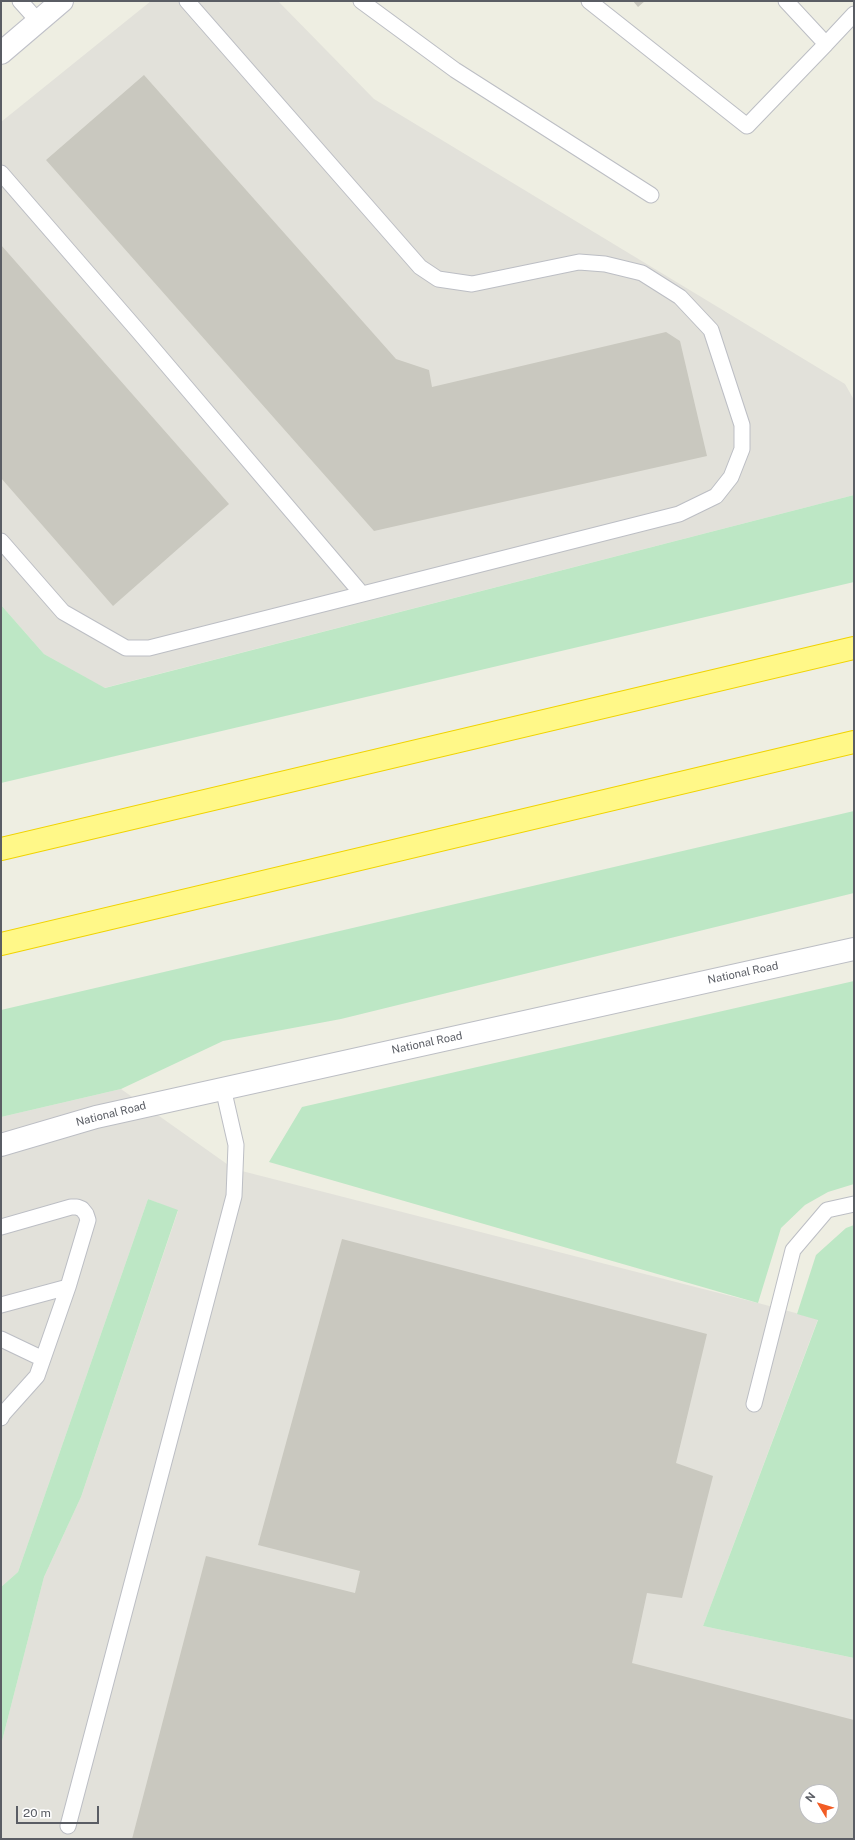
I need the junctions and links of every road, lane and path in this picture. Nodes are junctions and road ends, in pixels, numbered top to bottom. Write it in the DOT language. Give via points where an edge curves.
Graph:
graph roads {
  1 [pos="20,1"];
  2 [pos="62,1"];
  3 [pos="187,1"];
  4 [pos="361,1"];
  5 [pos="589,1"];
  6 [pos="786,1"];
  7 [pos="854,14"];
  8 [pos="38,21"];
  9 [pos="826,44"];
  10 [pos="1,54"];
  11 [pos="1,172"];
  12 [pos="651,195"];
  13 [pos="1,541"];
  14 [pos="362,594"];
  15 [pos="854,648"];
  16 [pos="854,742"];
  17 [pos="1,849"];
  18 [pos="1,944"];
  19 [pos="854,949"];
  20 [pos="223,1088"];
  21 [pos="1,1145"];
  22 [pos="854,1204"];
  23 [pos="1,1227"];
  24 [pos="68,1287"];
  25 [pos="1,1305"];
  26 [pos="1,1338"];
  27 [pos="43,1358"];
  28 [pos="754,1404"];
  29 [pos="2,1415"];
  30 [pos="68,1826"];
  1 -- 8 [label="lane"];
  2 -- 8 [label="street"];
  3 -- 14 [label="lane" via="420,267 438,279 472,284 579,262 605,264 642,274 680,297 711,330 742,426 742,450 731,477 716,496 679,514"];
  4 -- 12 [label="lane" via="455,70"];
  5 -- 9 [label="lane" via="747,126"];
  6 -- 9 [label="lane"];
  7 -- 9 [label="lane"];
  8 -- 10 [label="street"];
  11 -- 14 [label="lane"];
  13 -- 14 [label="lane" via="63,612 126,648 149,648"];
  15 -- 17 [label="highway"];
  16 -- 18 [label="highway"];
  19 -- 20 [label="street, National Road"];
  20 -- 21 [label="street, National Road" via="96,1117"];
  20 -- 30 [label="lane" via="236,1145 234,1196"];
  22 -- 28 [label="lane" via="827,1210 793,1250"];
  23 -- 24 [label="lane" via="71,1207 82,1209 88,1220"];
  24 -- 25 [label="lane"];
  24 -- 27 [label="lane"];
  26 -- 27 [label="lane"];
  27 -- 29 [label="lane" via="37,1376"];
}
